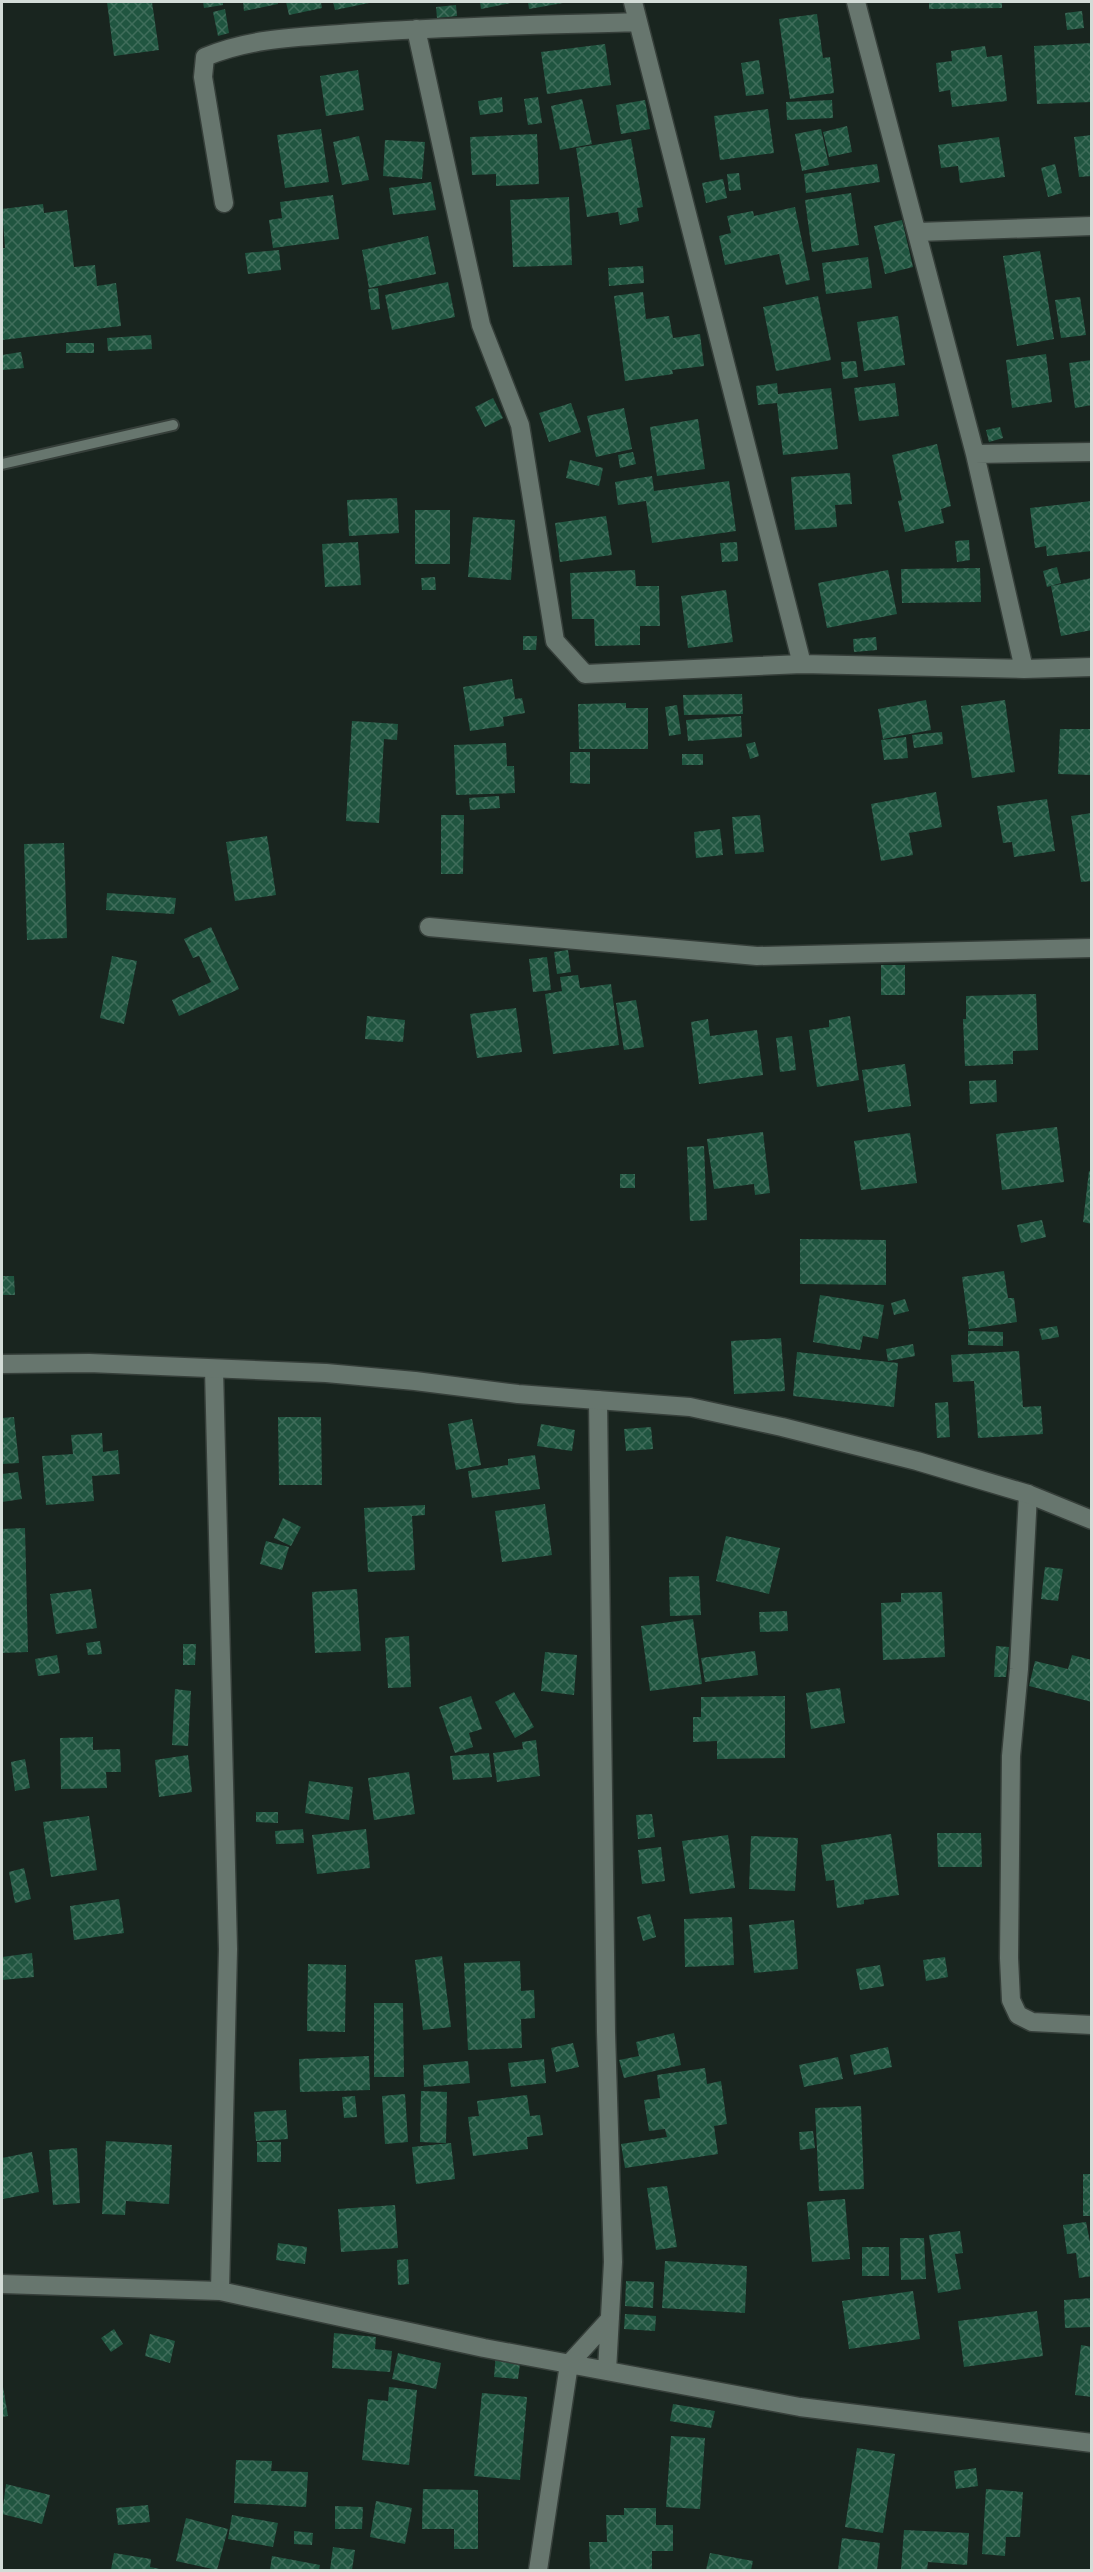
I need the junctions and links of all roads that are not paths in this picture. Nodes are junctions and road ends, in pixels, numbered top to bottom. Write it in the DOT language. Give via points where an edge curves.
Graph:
graph roads {
  1 [pos="633,2"];
  2 [pos="856,2"];
  3 [pos="638,22"];
  4 [pos="416,29"];
  5 [pos="224,203"];
  6 [pos="1092,226"];
  7 [pos="918,232"];
  8 [pos="173,425"];
  9 [pos="1092,452"];
  10 [pos="975,454"];
  11 [pos="2,464"];
  12 [pos="801,664"];
  13 [pos="1092,668"];
  14 [pos="1024,669"];
  15 [pos="429,927"];
  16 [pos="1092,948"];
  17 [pos="2,1364"];
  18 [pos="214,1369"];
  19 [pos="598,1400"];
  20 [pos="1028,1494"];
  21 [pos="1092,1520"];
  22 [pos="1092,2025"];
  23 [pos="2,2284"];
  24 [pos="220,2291"];
  25 [pos="610,2319"];
  26 [pos="569,2364"];
  27 [pos="608,2371"];
  28 [pos="1092,2444"];
  29 [pos="538,2571"];
  1 -- 3 [label="street"];
  2 -- 7 [label="street"];
  3 -- 4 [label="street"];
  3 -- 12 [label="street"];
  4 -- 5 [label="street" via="267,40 230,47 206,57 202,77"];
  4 -- 12 [label="street" via="481,324 520,426 555,642 585,674"];
  6 -- 7 [label="street"];
  7 -- 10 [label="street"];
  8 -- 11 [label="lane"];
  9 -- 10 [label="street"];
  10 -- 14 [label="street"];
  12 -- 14 [label="street"];
  13 -- 14 [label="street"];
  15 -- 16 [label="street" via="756,956"];
  17 -- 18 [label="street" via="89,1363"];
  18 -- 19 [label="street" via="404,1380"];
  18 -- 24 [label="street" via="228,1949"];
  19 -- 20 [label="street" via="690,1407 771,1424"];
  19 -- 25 [label="street" via="613,2262"];
  20 -- 21 [label="street"];
  20 -- 22 [label="street" via="1011,1756 1011,2000 1018,2014 1032,2022"];
  23 -- 24 [label="street"];
  24 -- 26 [label="street"];
  25 -- 26 [label="street"];
  25 -- 27 [label="street"];
  26 -- 27 [label="street"];
  26 -- 29 [label="street"];
  27 -- 28 [label="street" via="800,2407"];
}
